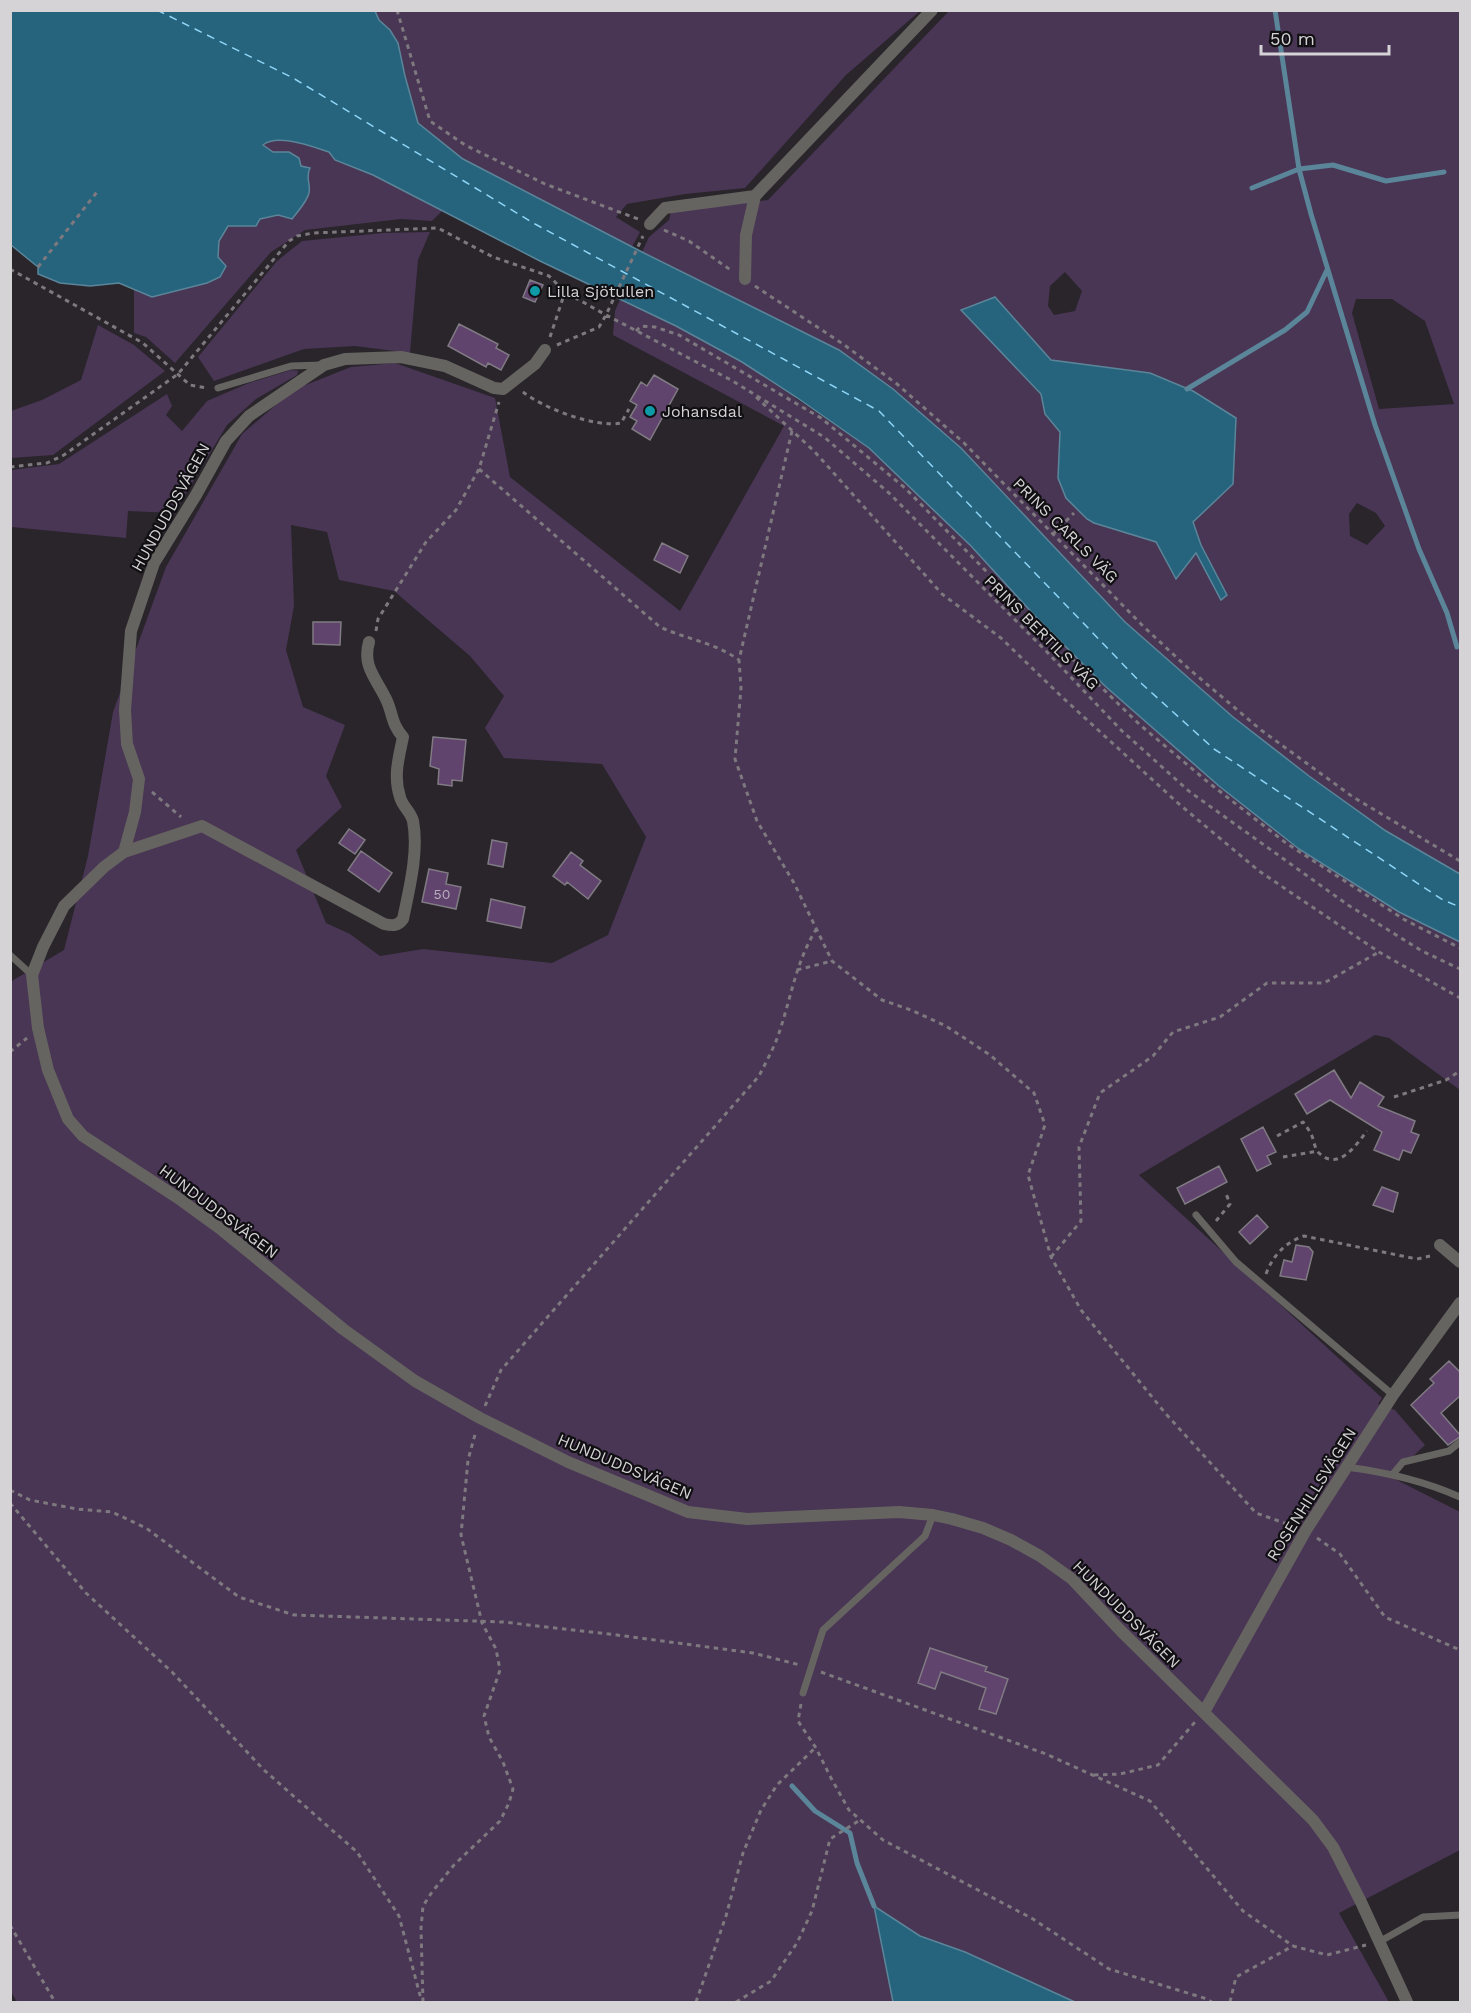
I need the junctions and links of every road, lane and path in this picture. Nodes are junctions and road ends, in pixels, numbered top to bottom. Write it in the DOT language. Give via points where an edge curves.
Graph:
graph roads {
  1 [pos="397,10"];
  2 [pos="932,10"];
  3 [pos="97,192"];
  4 [pos="755,196"];
  5 [pos="650,224"];
  6 [pos="642,238"];
  7 [pos="38,267"];
  8 [pos="10,269"];
  9 [pos="745,279"];
  10 [pos="566,292"];
  11 [pos="606,315"];
  12 [pos="635,331"];
  13 [pos="545,350"];
  14 [pos="324,365"];
  15 [pos="178,374"];
  16 [pos="508,386"];
  17 [pos="218,388"];
  18 [pos="752,393"];
  19 [pos="629,409"];
  20 [pos="792,431"];
  21 [pos="10,467"];
  22 [pos="479,469"];
  23 [pos="1074,513"];
  24 [pos="1053,534"];
  25 [pos="369,642"];
  26 [pos="739,660"];
  27 [pos="139,779"];
  28 [pos="202,826"];
  29 [pos="124,852"];
  30 [pos="1461,861"];
  31 [pos="817,928"];
  32 [pos="1461,948"];
  33 [pos="1379,952"];
  34 [pos="10,955"];
  35 [pos="832,961"];
  36 [pos="1461,969"];
  37 [pos="797,970"];
  38 [pos="32,975"];
  39 [pos="1461,998"];
  40 [pos="38,1028"];
  41 [pos="10,1052"];
  42 [pos="1461,1071"];
  43 [pos="1394,1097"];
  44 [pos="1367,1131"];
  45 [pos="1277,1136"];
  46 [pos="1318,1151"];
  47 [pos="1283,1157"];
  48 [pos="1225,1191"];
  49 [pos="1196,1215"];
  50 [pos="1208,1229"];
  51 [pos="1440,1245"];
  52 [pos="1051,1257"];
  53 [pos="1461,1262"];
  54 [pos="1262,1284"];
  55 [pos="1461,1303"];
  56 [pos="1393,1395"];
  57 [pos="480,1418"];
  58 [pos="1461,1442"];
  59 [pos="1346,1467"];
  60 [pos="1393,1474"];
  61 [pos="10,1490"];
  62 [pos="1461,1497"];
  63 [pos="10,1503"];
  64 [pos="933,1515"];
  65 [pos="1306,1530"];
  66 [pos="482,1623"];
  67 [pos="1461,1650"];
  68 [pos="811,1668"];
  69 [pos="803,1693"];
  70 [pos="1204,1712"];
  71 [pos="816,1748"];
  72 [pos="1091,1775"];
  73 [pos="860,1820"];
  74 [pos="1461,1915"];
  75 [pos="10,1925"];
  76 [pos="1380,1942"];
  77 [pos="1293,1946"];
  78 [pos="55,2002"];
  79 [pos="422,2002"];
  80 [pos="696,2002"];
  81 [pos="736,2002"];
  82 [pos="1212,2002"];
  83 [pos="1230,2002"];
  84 [pos="1407,2002"];
  1 -- 5 [label="path, PRINS CARLS VÄG" via="430,121 465,145 545,184"];
  2 -- 4 [label="street"];
  3 -- 7 [label="path"];
  4 -- 5 [label="street" via="665,208"];
  4 -- 9 [label="street" via="746,235"];
  5 -- 9 [label="path, PRINS CARLS VÄG" via="689,240"];
  6 -- 11 [label="path"];
  8 -- 15 [label="path" via="143,343"];
  9 -- 24 [label="path, PRINS CARLS VÄG" via="897,384 964,443"];
  10 -- 11 [label="path, PRINS BERTILS VÄG"];
  10 -- 13 [label="path"];
  10 -- 15 [label="path, PRINS BERTILS VÄG" via="549,276 493,257 438,228 297,236"];
  11 -- 12 [label="path, PRINS BERTILS VÄG"];
  11 -- 13 [label="path" via="599,327"];
  12 -- 18 [label="path, PRINS BERTILS VÄG"];
  12 -- 32 [label="path" via="655,327 679,335 821,418 905,488 1139,724 1209,783 1286,843 1405,920"];
  13 -- 16 [label="street" via="535,364"];
  14 -- 16 [label="street, HUNDUDDSVÄGEN" via="345,359 401,357 445,366 494,388"];
  14 -- 17 [label="lane, HUNDUDDSVÄGEN" via="291,366"];
  14 -- 27 [label="street, HUNDUDDSVÄGEN" via="249,416 226,441 154,563 131,631 126,699 127,744"];
  15 -- 17 [label="path" via="189,385"];
  15 -- 21 [label="path, PRINS BERTILS VÄG" via="64,455 48,463"];
  16 -- 19 [label="path" via="543,404 596,423 621,423"];
  16 -- 22 [label="path"];
  18 -- 20 [label="path"];
  18 -- 36 [label="path, PRINS BERTILS VÄG" via="824,437 889,493 1122,731 1190,792 1348,905 1422,951"];
  20 -- 26 [label="path"];
  20 -- 33 [label="path" via="942,594 1001,638 1179,804 1259,871"];
  22 -- 25 [label="path" via="456,510 426,543 378,619 376,636"];
  22 -- 26 [label="path" via="660,627 727,651"];
  23 -- 24 [label="path"];
  24 -- 30 [label="path, PRINS CARLS VÄG" via="1144,627 1261,730 1353,797"];
  25 -- 28 [label="street" via="366,653 373,678 386,699 395,728 403,737 395,773 400,798 413,818 415,839 404,919 394,926 384,924"];
  26 -- 31 [label="path" via="741,688 735,759 757,821"];
  27 -- 28 [label="path" via="177,815"];
  27 -- 29 [label="street, HUNDUDDSVÄGEN"];
  28 -- 29 [label="street, HUNDUDDSVÄGEN"];
  29 -- 38 [label="street, HUNDUDDSVÄGEN" via="64,906"];
  31 -- 35 [label="path"];
  31 -- 37 [label="path"];
  33 -- 39 [label="path"];
  33 -- 52 [label="path" via="1324,983 1267,983 1220,1017 1173,1032 1153,1056 1100,1093 1079,1147 1081,1221"];
  34 -- 38 [label="lane"];
  35 -- 37 [label="path"];
  35 -- 52 [label="path" via="882,1000 946,1026 990,1055 1034,1093 1045,1125 1028,1174"];
  37 -- 57 [label="path" via="778,1035 759,1076 501,1370"];
  38 -- 40 [label="street, HUNDUDDSVÄGEN"];
  40 -- 41 [label="path"];
  40 -- 57 [label="street, HUNDUDDSVÄGEN" via="60,1101 82,1136 222,1230 343,1329 415,1381"];
  42 -- 43 [label="path"];
  44 -- 46 [label="path" via="1340,1159"];
  45 -- 46 [label="path" via="1303,1122"];
  46 -- 47 [label="path"];
  48 -- 50 [label="path" via="1230,1204"];
  49 -- 50 [label="lane"];
  50 -- 54 [label="lane" via="1236,1262"];
  51 -- 53 [label="street"];
  51 -- 54 [label="path" via="1429,1257 1417,1259 1304,1236 1291,1240 1280,1251"];
  52 -- 65 [label="path" via="1081,1310 1166,1414 1256,1512"];
  54 -- 56 [label="lane"];
  55 -- 56 [label="street, ROSENHILLSVÄGEN"];
  56 -- 59 [label="street, ROSENHILLSVÄGEN"];
  57 -- 64 [label="street, HUNDUDDSVÄGEN" via="568,1462 688,1512 747,1519 899,1512"];
  57 -- 66 [label="path" via="468,1460 460,1535"];
  58 -- 60 [label="lane" via="1449,1451 1403,1462"];
  59 -- 60 [label="lane"];
  59 -- 65 [label="street, ROSENHILLSVÄGEN"];
  60 -- 62 [label="lane"];
  61 -- 66 [label="path" via="30,1500 112,1512 146,1528 239,1597 294,1615"];
  63 -- 79 [label="path" via="86,1593 172,1672 264,1770 357,1852 399,1916"];
  64 -- 68 [label="lane" via="925,1536 823,1630"];
  64 -- 70 [label="street, HUNDUDDSVÄGEN" via="1011,1540 1072,1579"];
  65 -- 67 [label="path" via="1340,1554 1385,1617"];
  65 -- 70 [label="street, ROSENHILLSVÄGEN"];
  66 -- 68 [label="path" via="503,1622 681,1643 753,1653"];
  66 -- 79 [label="path" via="496,1648 500,1670 484,1716 489,1737 513,1789 500,1821 454,1865 423,1906"];
  68 -- 69 [label="lane"];
  68 -- 72 [label="path" via="1046,1754"];
  69 -- 71 [label="path" via="798,1721"];
  70 -- 72 [label="path" via="1158,1765 1120,1774"];
  70 -- 76 [label="street, HUNDUDDSVÄGEN" via="1313,1820 1333,1847"];
  71 -- 73 [label="path" via="849,1810"];
  71 -- 80 [label="path" via="777,1785 761,1810 743,1853"];
  72 -- 77 [label="path" via="1150,1801 1243,1911"];
  73 -- 81 [label="path" via="830,1839 812,1911 771,1981"];
  73 -- 82 [label="path" via="883,1840 1033,1919 1109,1969"];
  74 -- 76 [label="lane" via="1423,1917"];
  75 -- 78 [label="path"];
  76 -- 77 [label="path" via="1327,1955"];
  76 -- 84 [label="street, HUNDUDDSVÄGEN"];
  77 -- 83 [label="path" via="1236,1977"];
}
